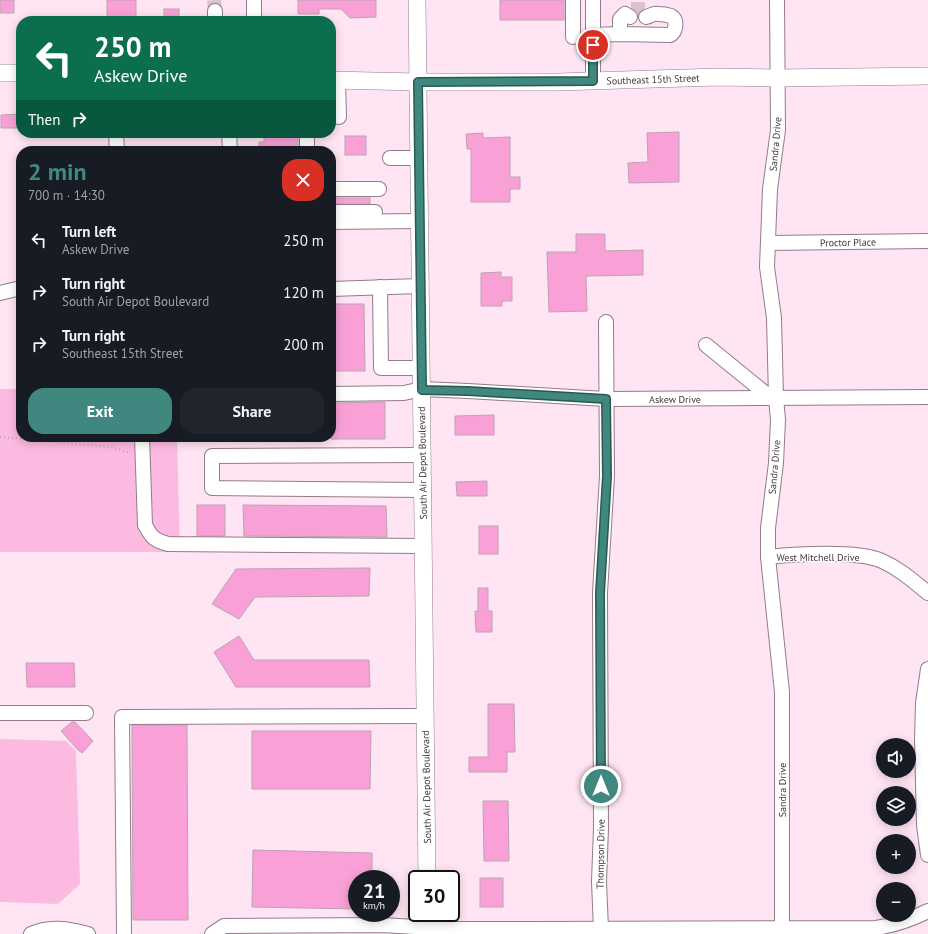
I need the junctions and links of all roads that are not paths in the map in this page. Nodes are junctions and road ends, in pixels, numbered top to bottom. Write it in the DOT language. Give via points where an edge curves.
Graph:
graph roads {
  1 [pos="254,0"];
  2 [pos="417,0"];
  3 [pos="573,0"];
  4 [pos="593,0"];
  5 [pos="777,0"];
  6 [pos="629,13"];
  7 [pos="650,13"];
  8 [pos="254,16"];
  9 [pos="620,34"];
  10 [pos="593,35"];
  11 [pos="573,38"];
  12 [pos="0,73"];
  13 [pos="16,73"];
  14 [pos="928,76"];
  15 [pos="777,78"];
  16 [pos="336,80"];
  17 [pos="593,81"];
  18 [pos="418,82"];
  19 [pos="336,89"];
  20 [pos="339,117"];
  21 [pos="390,158"];
  22 [pos="418,158"];
  23 [pos="336,189"];
  24 [pos="379,189"];
  25 [pos="336,212"];
  26 [pos="380,212"];
  27 [pos="419,221"];
  28 [pos="336,222"];
  29 [pos="928,241"];
  30 [pos="768,243"];
  31 [pos="420,286"];
  32 [pos="380,287"];
  33 [pos="336,288"];
  34 [pos="16,289"];
  35 [pos="0,293"];
  36 [pos="606,322"];
  37 [pos="706,345"];
  38 [pos="421,368"];
  39 [pos="422,390"];
  40 [pos="336,394"];
  41 [pos="928,397"];
  42 [pos="774,398"];
  43 [pos="606,399"];
  44 [pos="142,442"];
  45 [pos="422,455"];
  46 [pos="422,490"];
  47 [pos="423,546"];
  48 [pos="768,557"];
  49 [pos="928,593"];
  50 [pos="928,669"];
  51 [pos="0,713"];
  52 [pos="86,713"];
  53 [pos="425,716"];
  54 [pos="926,718"];
  55 [pos="928,855"];
  56 [pos="427,870"];
  57 [pos="928,911"];
  58 [pos="427,925"];
  59 [pos="601,930"];
  60 [pos="782,931"];
  61 [pos="31,934"];
  62 [pos="88,934"];
  63 [pos="124,934"];
  64 [pos="212,934"];
  1 -- 8 [label="street"];
  2 -- 18 [label="main road, South Air Depot Boulevard"];
  3 -- 11 [label="street"];
  4 -- 10 [label="street"];
  5 -- 15 [label="street, Sandra Drive"];
  6 -- 9 [label="street" via="620,19"];
  7 -- 9 [label="street" via="670,16 675,29 673,33"];
  9 -- 10 [label="street"];
  10 -- 17 [label="street"];
  12 -- 13 [label="main road"];
  14 -- 15 [label="main road, Southeast 15th Street"];
  15 -- 17 [label="main road, Southeast 15th Street"];
  15 -- 30 [label="street, Sandra Drive" via="778,130 770,189"];
  16 -- 18 [label="main road, Southeast 15th Street"];
  17 -- 18 [label="main road, Southeast 15th Street"];
  18 -- 22 [label="main road, South Air Depot Boulevard"];
  19 -- 20 [label="street"];
  21 -- 22 [label="street"];
  22 -- 27 [label="main road, South Air Depot Boulevard"];
  23 -- 24 [label="street"];
  25 -- 26 [label="street"];
  27 -- 28 [label="street"];
  27 -- 31 [label="main road, South Air Depot Boulevard"];
  29 -- 30 [label="street, Proctor Place"];
  30 -- 42 [label="street, Sandra Drive" via="767,267 774,318"];
  31 -- 32 [label="street"];
  31 -- 38 [label="main road, South Air Depot Boulevard"];
  32 -- 33 [label="street"];
  32 -- 38 [label="street" via="382,368"];
  34 -- 35 [label="street"];
  36 -- 43 [label="street, Thompson Drive"];
  37 -- 42 [label="street"];
  38 -- 39 [label="main road, South Air Depot Boulevard"];
  39 -- 40 [label="street, Askew Drive" via="404,393"];
  39 -- 43 [label="street, Askew Drive"];
  39 -- 45 [label="main road, South Air Depot Boulevard"];
  41 -- 42 [label="street, Askew Drive"];
  42 -- 43 [label="street, Askew Drive"];
  42 -- 48 [label="street, Sandra Drive" via="778,420 768,528"];
  43 -- 59 [label="street, Thompson Drive" via="607,476 600,593"];
  44 -- 47 [label="street" via="145,525 155,540 168,544"];
  45 -- 46 [label="main road, South Air Depot Boulevard"];
  45 -- 46 [label="street" via="212,456 212,488"];
  46 -- 47 [label="main road, South Air Depot Boulevard"];
  47 -- 53 [label="main road, South Air Depot Boulevard"];
  48 -- 49 [label="street, West Mitchell Drive" via="862,556 881,561 902,572"];
  48 -- 60 [label="street, Sandra Drive" via="782,692"];
  50 -- 54 [label="street" via="923,703"];
  51 -- 52 [label="street"];
  53 -- 56 [label="main road, South Air Depot Boulevard"];
  53 -- 63 [label="street" via="122,717"];
  54 -- 55 [label="street" via="922,740 924,825"];
  57 -- 60 [label="street" via="892,926"];
  58 -- 59 [label="street" via="446,929"];
  58 -- 64 [label="street" via="224,926"];
  59 -- 60 [label="street"];
  61 -- 62 [label="street" via="57,927"];
}
